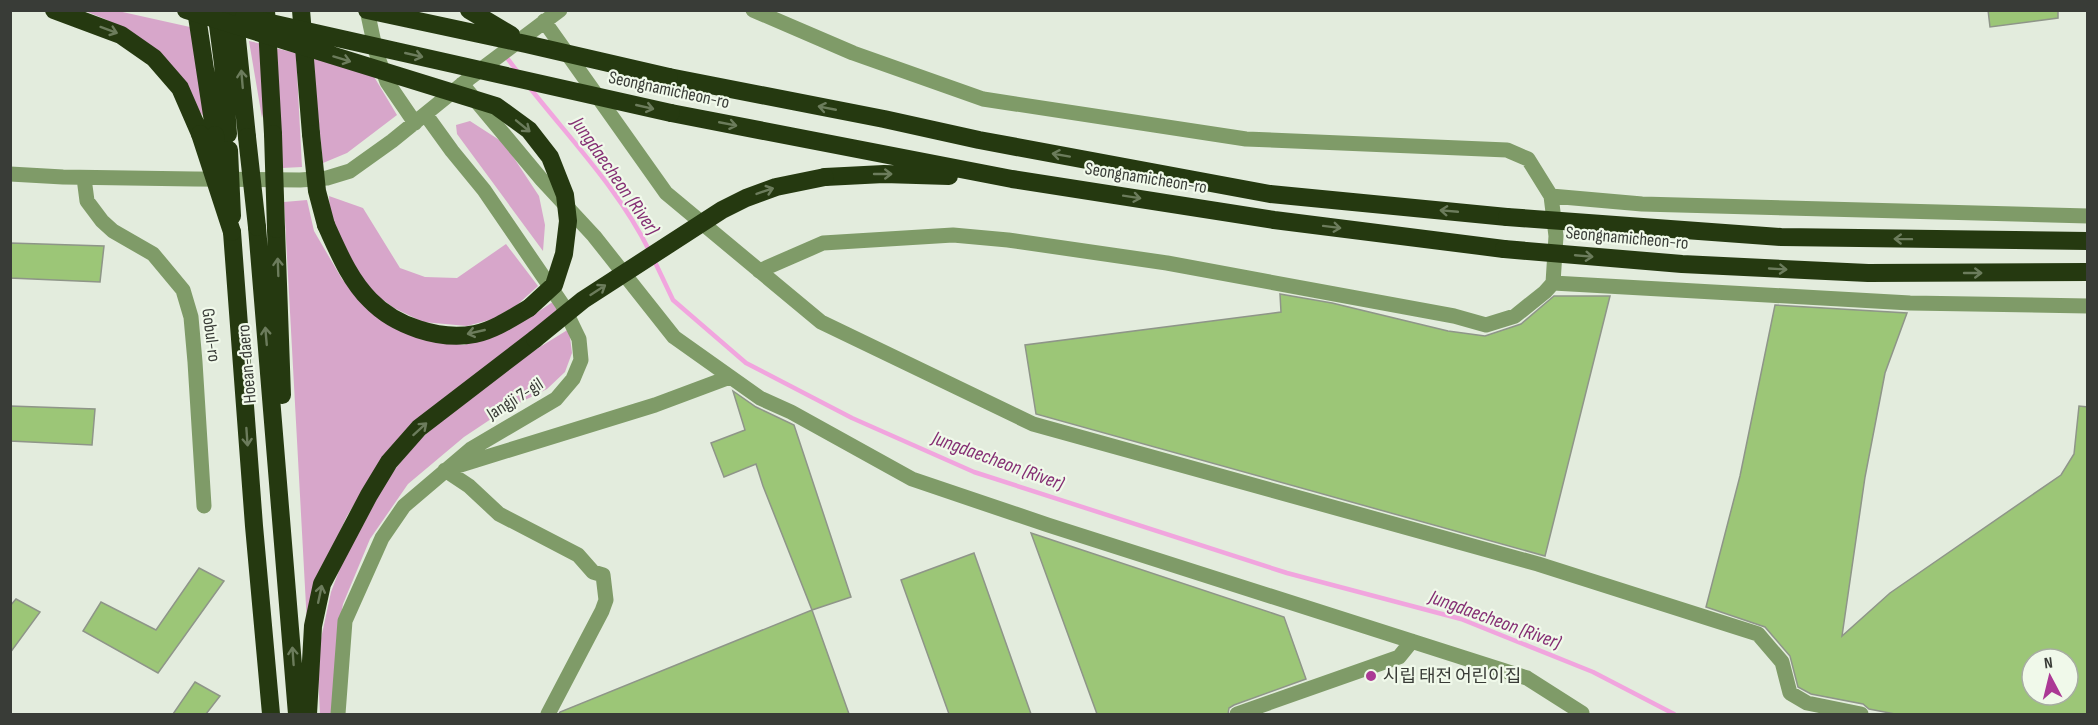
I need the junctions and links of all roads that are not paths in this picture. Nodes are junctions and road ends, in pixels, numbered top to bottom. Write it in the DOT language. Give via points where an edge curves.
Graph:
graph roads {
  1 [pos="54,10"];
  2 [pos="186,10"];
  3 [pos="196,10"];
  4 [pos="214,10"];
  5 [pos="234,10"];
  6 [pos="266,10"];
  7 [pos="301,10"];
  8 [pos="367,10"];
  9 [pos="469,10"];
  10 [pos="560,10"];
  11 [pos="753,10"];
  12 [pos="544,21"];
  13 [pos="526,44"];
  14 [pos="466,81"];
  15 [pos="421,119"];
  16 [pos="214,135"];
  17 [pos="10,174"];
  18 [pos="84,178"];
  19 [pos="1011,179"];
  20 [pos="1551,196"];
  21 [pos="2088,216"];
  22 [pos="232,232"];
  23 [pos="2088,241"];
  24 [pos="759,271"];
  25 [pos="2088,272"];
  26 [pos="1553,283"];
  27 [pos="2088,306"];
  28 [pos="730,377"];
  29 [pos="445,470"];
  30 [pos="204,506"];
  31 [pos="291,619"];
  32 [pos="1412,641"];
  33 [pos="271,714"];
  34 [pos="297,714"];
  35 [pos="308,714"];
  36 [pos="339,714"];
  37 [pos="548,714"];
  38 [pos="1238,714"];
  39 [pos="1582,714"];
  40 [pos="1861,714"];
  1 -- 16 [label="highway, one-way" via="121,35 154,58"];
  2 -- 7 [label="highway, one-way, bridge" via="496,106 529,130 550,157 565,195 568,220 564,254 554,285 529,308 476,334 442,336 403,324 370,301 344,265 326,225 317,191 311,134"];
  3 -- 16 [label="highway"];
  4 -- 16 [label="highway, Hoean-daero" via="223,64"];
  4 -- 19 [label="highway, Seongnamicheon-ro, one-way, bridge" via="671,113"];
  31 -- 5 [label="highway, Hoean-daero, one-way, bridge"];
  31 -- 6 [label="highway, one-way, bridge"];
  8 -- 13 [label="highway, Seongnamicheon-ro, bridge"];
  8 -- 15 [label="street, Jangji 7-gil" via="387,82"];
  9 -- 13 [label="highway, bridge"];
  10 -- 12 [label="street"];
  11 -- 20 [label="street" via="853,53 983,99 1246,139 1507,150 1528,159"];
  12 -- 14 [label="street, bridge"];
  12 -- 24 [label="street" via="666,193"];
  23 -- 13 [label="highway, Seongnamicheon-ro, one-way, bridge" via="1781,237 1507,217 1270,194 979,140"];
  14 -- 15 [label="street"];
  14 -- 28 [label="street" via="542,180 594,236 674,337"];
  15 -- 18 [label="street" via="350,171 327,178"];
  15 -- 29 [label="street, Jangji 7-gil" via="484,190 562,304 579,339 580,360 573,380 556,399 471,448"];
  16 -- 22 [label="highway, bridge"];
  16 -- 22 [label="highway, Hoean-daero, bridge" via="233,208"];
  17 -- 18 [label="street"];
  18 -- 30 [label="street, Gobul-ro" via="87,201 102,221 153,254 183,290 192,328"];
  19 -- 25 [label="highway, Seongnamicheon-ro, one-way, bridge" via="1274,220 1504,249 1682,264 1868,273"];
  35 -- 19 [label="highway, one-way, bridge" via="313,626 322,584 389,462 419,428 583,300 722,210 776,188 825,177 884,174"];
  20 -- 21 [label="street" via="1642,204"];
  20 -- 26 [label="street" via="1556,236"];
  22 -- 33 [label="highway, Hoean-daero, one-way"];
  24 -- 26 [label="street" via="823,243 953,235 1167,263 1454,316 1486,326 1515,316"];
  24 -- 40 [label="street" via="820,322 1033,424 1538,564 1758,634 1782,662 1790,693 1808,703"];
  26 -- 27 [label="street" via="1910,303"];
  28 -- 29 [label="street" via="655,405"];
  28 -- 32 [label="street" via="760,398 912,479"];
  29 -- 36 [label="street, Jangji 7-gil" via="404,506 381,538 345,621"];
  29 -- 37 [label="street" via="499,514 578,555 593,572 603,575 606,600 602,611"];
  34 -- 31 [label="highway, Hoean-daero, one-way"];
  32 -- 38 [label="street" via="1399,657"];
  32 -- 39 [label="street" via="1527,678"];
}
